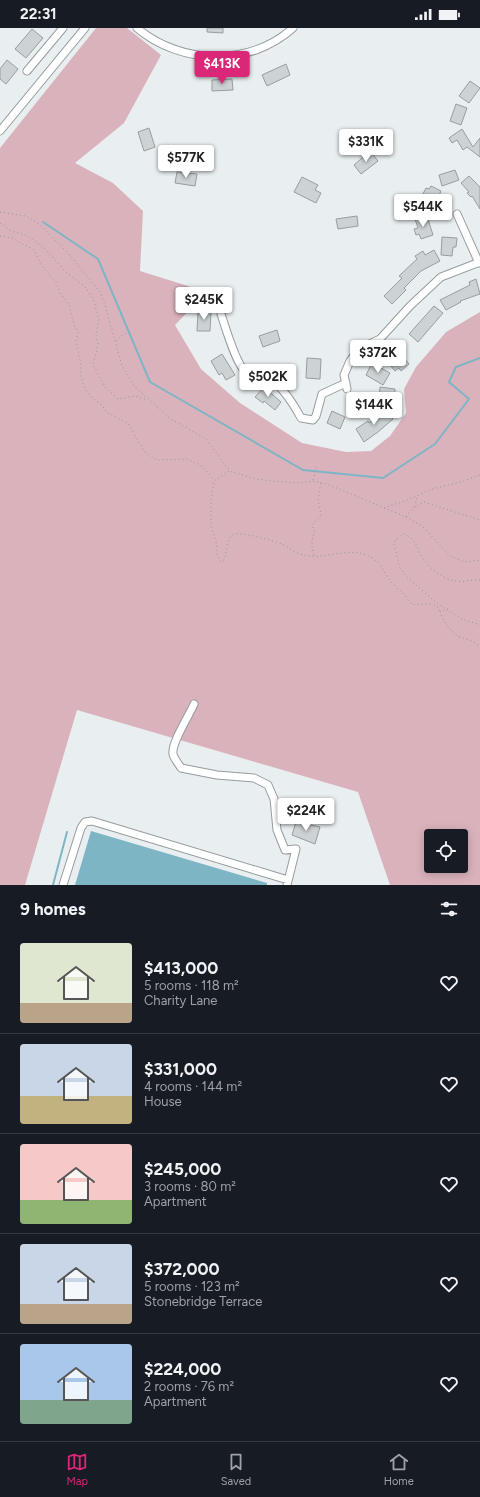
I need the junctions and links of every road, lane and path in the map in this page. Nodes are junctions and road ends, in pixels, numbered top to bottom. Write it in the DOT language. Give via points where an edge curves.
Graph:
graph roads {
  1 [pos="63,28"];
  2 [pos="85,28"];
  3 [pos="137,28"];
  4 [pos="293,28"];
  5 [pos="27,72"];
  6 [pos="0,131"];
  7 [pos="0,212"];
  8 [pos="456,214"];
  9 [pos="0,223"];
  10 [pos="0,236"];
  11 [pos="480,263"];
  12 [pos="221,314"];
  13 [pos="132,332"];
  14 [pos="116,341"];
  15 [pos="150,401"];
  16 [pos="316,466"];
  17 [pos="230,470"];
  18 [pos="480,475"];
  19 [pos="214,481"];
  20 [pos="312,481"];
  21 [pos="321,482"];
  22 [pos="417,496"];
  23 [pos="415,507"];
  24 [pos="384,508"];
  25 [pos="406,516"];
  26 [pos="480,520"];
  27 [pos="314,555"];
  28 [pos="480,560"];
  29 [pos="480,580"];
  30 [pos="448,609"];
  31 [pos="440,612"];
  32 [pos="480,624"];
  33 [pos="480,647"];
  34 [pos="194,704"];
  35 [pos="288,883"];
  36 [pos="63,885"];
  1 -- 5 [label="street"];
  2 -- 6 [label="street"];
  3 -- 4 [label="street" via="162,45 185,53 218,56 237,55 259,48"];
  7 -- 14 [label="path" via="26,216 39,224 68,253 100,292"];
  8 -- 11 [label="street"];
  9 -- 15 [label="path" via="11,231 28,236 44,248 93,298 99,320 96,336 98,344 93,365 105,387 118,399 135,396"];
  10 -- 19 [label="path" via="12,238 34,250 41,265 56,282 60,294 69,305 78,332 76,341 83,382 92,398 102,405 106,412 129,424 145,452 157,460 187,459 202,466"];
  11 -- 12 [label="street" via="441,277 380,339 360,349 350,361 344,375 346,386 322,394 313,420 301,418 293,401 266,376 245,371"];
  13 -- 14 [label="path" via="122,335"];
  14 -- 15 [label="path" via="127,376"];
  15 -- 17 [label="path" via="171,418 206,439"];
  16 -- 20 [label="path"];
  17 -- 19 [label="path"];
  17 -- 20 [label="path" via="257,479 300,483"];
  18 -- 22 [label="path"];
  19 -- 27 [label="path" via="211,525 217,555 221,562 224,560 230,537 240,533 280,543 302,555"];
  20 -- 21 [label="path"];
  21 -- 24 [label="path"];
  21 -- 27 [label="path" via="318,499 321,515 312,525 315,532 311,546"];
  22 -- 23 [label="path"];
  22 -- 24 [label="path"];
  23 -- 25 [label="path"];
  23 -- 26 [label="path" via="424,502"];
  24 -- 25 [label="path"];
  25 -- 28 [label="path" via="422,526 450,556 465,562"];
  27 -- 31 [label="path" via="349,552 371,557 383,567 393,585 403,593 410,604 431,603 439,608"];
  29 -- 30 [label="path" via="454,581 433,570 411,537 400,535 394,545 400,568 418,587"];
  30 -- 31 [label="path"];
  30 -- 32 [label="path" via="462,619"];
  31 -- 33 [label="path" via="442,620 458,636 475,642"];
  34 -- 35 [label="street" via="173,743 173,755 181,768 217,775 254,778 268,785 274,799 277,830 285,850 296,849"];
  35 -- 36 [label="street" via="92,821 85,822 81,828"];
}
